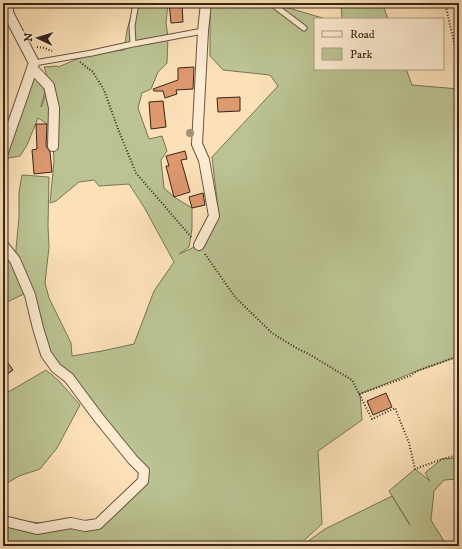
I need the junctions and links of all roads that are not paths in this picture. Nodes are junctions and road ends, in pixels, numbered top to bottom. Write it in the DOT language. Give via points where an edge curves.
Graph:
graph roads {
  1 [pos="8,3"];
  2 [pos="136,3"];
  3 [pos="206,3"];
  4 [pos="271,3"];
  5 [pos="304,28"];
  6 [pos="203,31"];
  7 [pos="133,44"];
  8 [pos="33,66"];
  9 [pos="53,146"];
  10 [pos="3,152"];
  11 [pos="3,245"];
  12 [pos="198,245"];
  13 [pos="4,521"];
  1 -- 8 [label="street" via="8,13"];
  2 -- 7 [label="lane" via="132,26"];
  3 -- 6 [label="street"];
  4 -- 5 [label="lane"];
  6 -- 7 [label="lane"];
  6 -- 12 [label="street" via="197,144 204,160 214,216"];
  7 -- 8 [label="lane"];
  8 -- 9 [label="street" via="49,86 54,108"];
  8 -- 10 [label="street"];
  11 -- 13 [label="street" via="15,260 30,295 46,354 56,368 69,378 144,471 143,481 98,524 71,524 37,529"];
}
